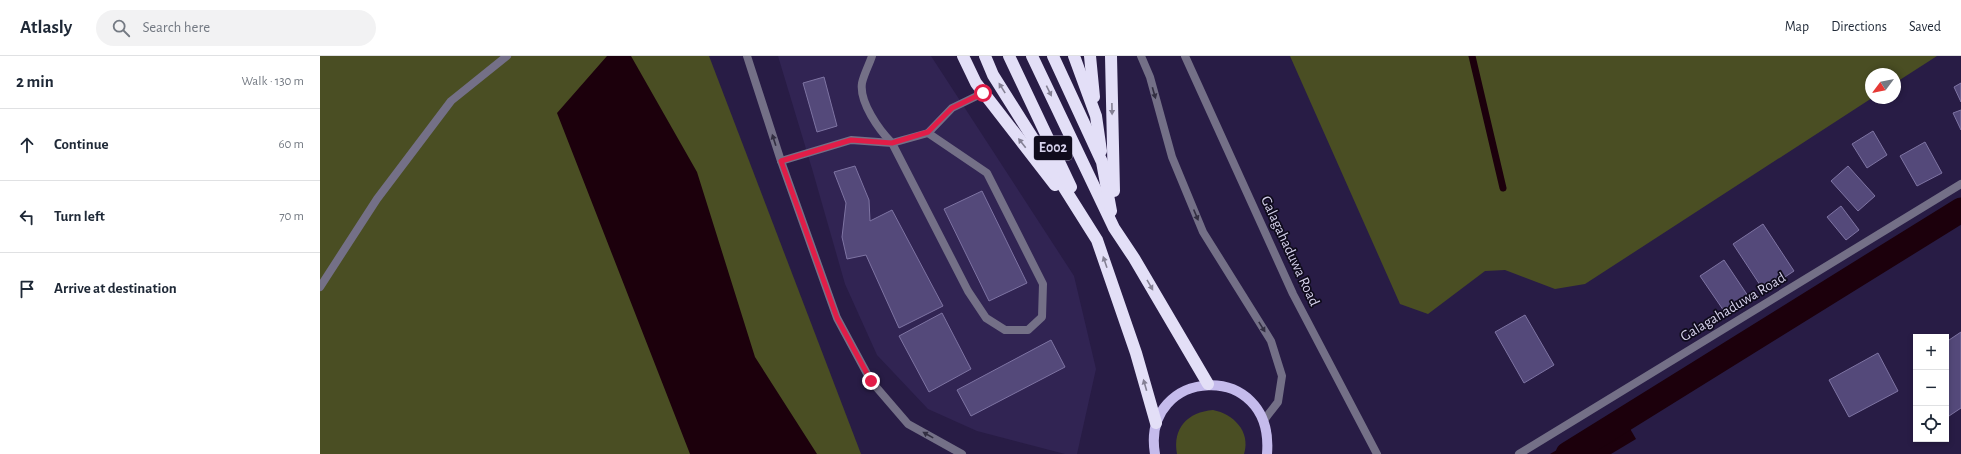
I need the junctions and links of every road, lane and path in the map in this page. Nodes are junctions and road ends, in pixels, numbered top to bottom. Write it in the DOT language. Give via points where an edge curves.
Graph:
graph roads {
  1 [pos="508,56"];
  2 [pos="747,56"];
  3 [pos="872,56"];
  4 [pos="963,56"];
  5 [pos="985,56"];
  6 [pos="1009,56"];
  7 [pos="1032,56"];
  8 [pos="1053,56"];
  9 [pos="1074,56"];
  10 [pos="1090,56"];
  11 [pos="1111,56"];
  12 [pos="1141,56"];
  13 [pos="1185,56"];
  14 [pos="983,93"];
  15 [pos="1096,116"];
  16 [pos="928,132"];
  17 [pos="892,143"];
  18 [pos="781,161"];
  19 [pos="1102,162"];
  20 [pos="1961,184"];
  21 [pos="1114,228"];
  22 [pos="1097,240"];
  23 [pos="320,286"];
  24 [pos="1208,384"];
  25 [pos="1264,420"];
  26 [pos="1156,423"];
  27 [pos="962,454"];
  28 [pos="1154,454"];
  29 [pos="1267,454"];
  30 [pos="1377,454"];
  31 [pos="1519,454"];
  1 -- 23 [label="street" via="451,101 377,199"];
  18 -- 2 [label="street, one-way"];
  3 -- 17 [label="street" via="862,83 863,102"];
  4 -- 14 [label="highway"];
  22 -- 5 [label="highway, one-way" via="994,75"];
  6 -- 22 [label="highway, E002"];
  7 -- 21 [label="highway, one-way"];
  8 -- 19 [label="highway, E002"];
  9 -- 15 [label="highway"];
  10 -- 15 [label="highway"];
  11 -- 21 [label="highway, one-way"];
  12 -- 25 [label="street, one-way" via="1150,77 1172,157 1203,232 1271,341 1282,376 1278,402"];
  13 -- 30 [label="street, Galagahaduwa Road" via="1293,294"];
  14 -- 16 [label="street" via="952,108"];
  22 -- 14 [label="highway, one-way"];
  15 -- 19 [label="highway"];
  16 -- 17 [label="street"];
  16 -- 17 [label="street" via="987,173 1043,284 1042,317 1028,330 1005,330 986,318 968,290"];
  17 -- 18 [label="street" via="851,140"];
  27 -- 18 [label="street, one-way" via="908,424 871,381 837,318"];
  19 -- 21 [label="highway, E002"];
  20 -- 31 [label="street, Galagahaduwa Road"];
  21 -- 24 [label="highway, one-way"];
  26 -- 22 [label="highway, one-way" via="1136,353"];
  24 -- 25 [label="main road" via="1226,387 1242,394 1255,405"];
  24 -- 26 [label="main road" via="1176,396 1164,408"];
  25 -- 29 [label="main road" via="1268,438"];
  26 -- 28 [label="main road" via="1152,442"];
}
